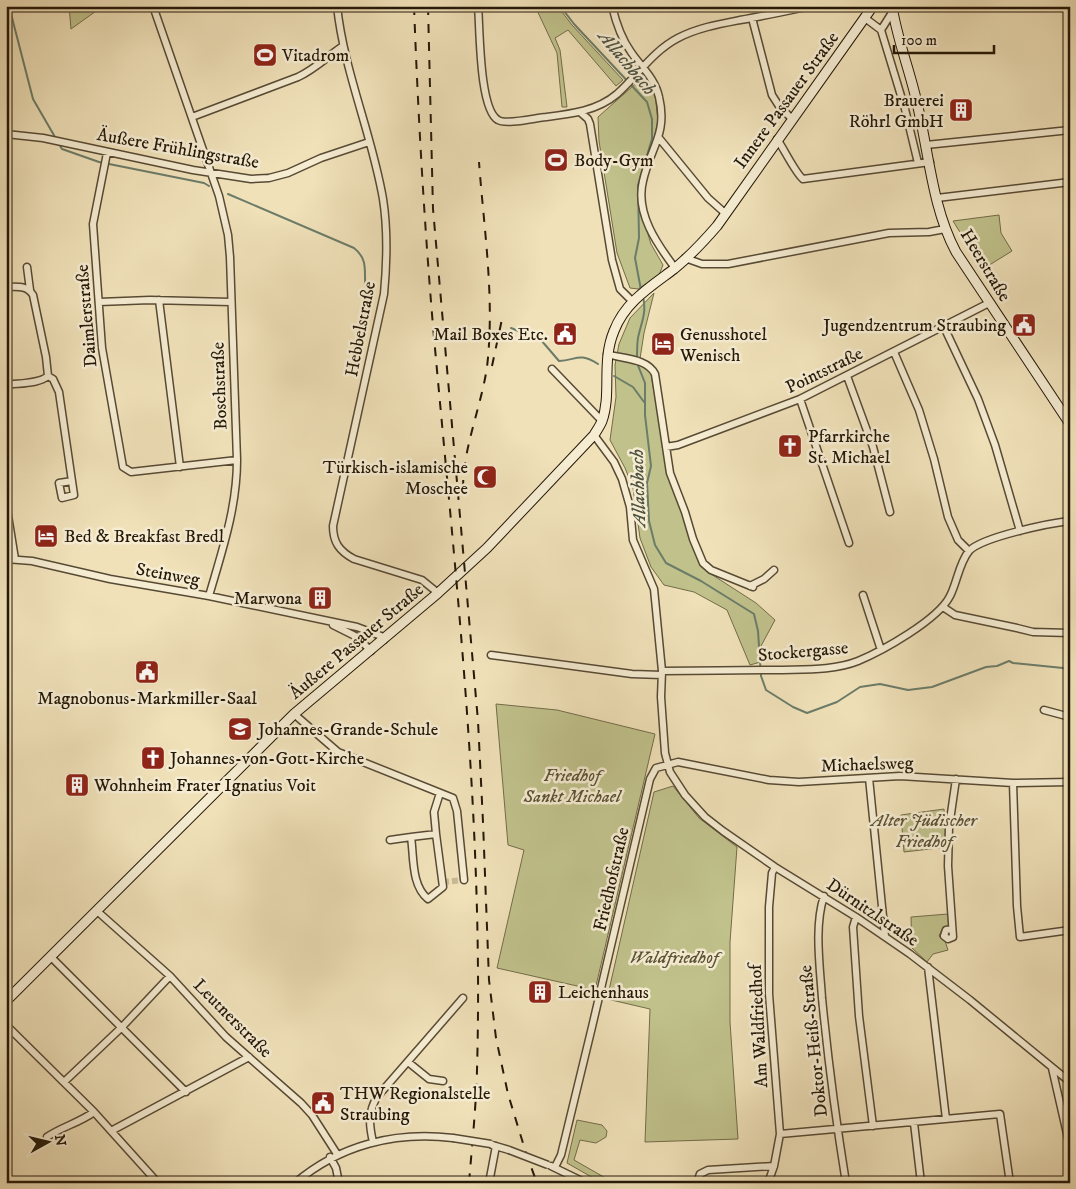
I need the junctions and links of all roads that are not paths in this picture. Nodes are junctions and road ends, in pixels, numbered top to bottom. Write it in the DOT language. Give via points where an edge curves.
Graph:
graph roads {
  1 [pos="153,6"];
  2 [pos="337,6"];
  3 [pos="478,6"];
  4 [pos="612,6"];
  5 [pos="811,6"];
  6 [pos="873,6"];
  7 [pos="893,9"];
  8 [pos="752,18"];
  9 [pos="865,18"];
  10 [pos="881,30"];
  11 [pos="343,46"];
  12 [pos="903,48"];
  13 [pos="888,52"];
  14 [pos="643,67"];
  15 [pos="917,104"];
  16 [pos="905,108"];
  17 [pos="580,112"];
  18 [pos="192,117"];
  19 [pos="792,119"];
  20 [pos="1070,130"];
  21 [pos="6,134"];
  22 [pos="659,138"];
  23 [pos="778,139"];
  24 [pos="369,142"];
  25 [pos="926,145"];
  26 [pos="107,153"];
  27 [pos="930,162"];
  28 [pos="918,163"];
  29 [pos="211,173"];
  30 [pos="1070,182"];
  31 [pos="937,198"];
  32 [pos="726,214"];
  33 [pos="945,229"];
  34 [pos="685,258"];
  35 [pos="27,267"];
  36 [pos="675,268"];
  37 [pos="665,275"];
  38 [pos="6,287"];
  39 [pos="30,290"];
  40 [pos="159,300"];
  41 [pos="634,300"];
  42 [pos="99,302"];
  43 [pos="231,302"];
  44 [pos="989,303"];
  45 [pos="944,327"];
  46 [pos="894,352"];
  47 [pos="607,354"];
  48 [pos="552,369"];
  49 [pos="48,376"];
  50 [pos="847,376"];
  51 [pos="6,385"];
  52 [pos="800,399"];
  53 [pos="602,421"];
  54 [pos="1070,424"];
  55 [pos="594,435"];
  56 [pos="666,447"];
  57 [pos="237,460"];
  58 [pos="180,467"];
  59 [pos="72,481"];
  60 [pos="6,503"];
  61 [pos="890,512"];
  62 [pos="1070,521"];
  63 [pos="1020,531"];
  64 [pos="849,543"];
  65 [pos="969,552"];
  66 [pos="6,559"];
  67 [pos="15,559"];
  68 [pos="774,570"];
  69 [pos="438,593"];
  70 [pos="863,595"];
  71 [pos="208,596"];
  72 [pos="943,607"];
  73 [pos="325,621"];
  74 [pos="1070,633"];
  75 [pos="384,640"];
  76 [pos="880,650"];
  77 [pos="371,651"];
  78 [pos="491,656"];
  79 [pos="662,673"];
  80 [pos="1044,710"];
  81 [pos="294,714"];
  82 [pos="1070,717"];
  83 [pos="667,764"];
  84 [pos="869,778"];
  85 [pos="956,779"];
  86 [pos="1013,782"];
  87 [pos="1070,782"];
  88 [pos="440,793"];
  89 [pos="436,834"];
  90 [pos="412,837"];
  91 [pos="390,840"];
  92 [pos="776,867"];
  93 [pos="464,880"];
  94 [pos="824,896"];
  95 [pos="98,911"];
  96 [pos="856,917"];
  97 [pos="952,929"];
  98 [pos="1070,930"];
  99 [pos="884,936"];
  100 [pos="51,956"];
  101 [pos="928,967"];
  102 [pos="170,976"];
  103 [pos="463,998"];
  104 [pos="6,1001"];
  105 [pos="6,1025"];
  106 [pos="122,1026"];
  107 [pos="249,1057"];
  108 [pos="408,1062"];
  109 [pos="1052,1068"];
  110 [pos="443,1081"];
  111 [pos="64,1082"];
  112 [pos="1070,1082"];
  113 [pos="186,1092"];
  114 [pos="94,1112"];
  115 [pos="946,1119"];
  116 [pos="914,1123"];
  117 [pos="873,1126"];
  118 [pos="837,1129"];
  119 [pos="111,1131"];
  120 [pos="780,1134"];
  121 [pos="47,1137"];
  122 [pos="373,1142"];
  123 [pos="493,1145"];
  124 [pos="1070,1147"];
  125 [pos="337,1154"];
  126 [pos="330,1158"];
  127 [pos="551,1166"];
  128 [pos="774,1166"];
  129 [pos="158,1183"];
  130 [pos="295,1183"];
  131 [pos="339,1183"];
  132 [pos="489,1183"];
  133 [pos="586,1183"];
  134 [pos="697,1183"];
  135 [pos="768,1183"];
  136 [pos="846,1183"];
  137 [pos="921,1183"];
  138 [pos="1010,1183"];
  1 -- 18 [label="street, Boschstraße"];
  2 -- 11 [label="street, Hebbelstraße"];
  3 -- 17 [label="street" via="483,78 491,113 504,122"];
  4 -- 14 [label="street" via="623,38"];
  5 -- 8 [label="street"];
  6 -- 9 [label="main road, Innere Passauer Straße"];
  7 -- 10 [label="street"];
  7 -- 12 [label="main road, Heerstraße"];
  8 -- 14 [label="street" via="694,31 662,48"];
  8 -- 19 [label="street" via="770,89 779,106"];
  9 -- 10 [label="street"];
  9 -- 19 [label="main road, Innere Passauer Straße"];
  10 -- 13 [label="street"];
  11 -- 18 [label="street" via="298,78"];
  11 -- 24 [label="street, Hebbelstraße"];
  12 -- 13 [label="street"];
  12 -- 15 [label="main road, Heerstraße"];
  13 -- 16 [label="street"];
  14 -- 17 [label="street" via="616,94 600,105"];
  14 -- 22 [label="street" via="659,96 662,119"];
  15 -- 16 [label="street"];
  15 -- 25 [label="main road, Heerstraße"];
  16 -- 28 [label="street"];
  17 -- 41 [label="street" via="590,124 617,281 620,289"];
  18 -- 29 [label="street, Boschstraße"];
  19 -- 23 [label="main road, Innere Passauer Straße"];
  20 -- 25 [label="street"];
  21 -- 26 [label="street, Äußere Frühlingstraße"];
  22 -- 32 [label="street" via="708,198"];
  22 -- 36 [label="street" via="642,182 642,198 648,226"];
  23 -- 28 [label="street" via="803,179"];
  23 -- 32 [label="main road, Innere Passauer Straße"];
  24 -- 29 [label="street, Äußere Frühlingstraße" via="278,176 251,179"];
  24 -- 69 [label="street, Hebbelstraße" via="385,218 385,280 333,538 344,554 422,580"];
  25 -- 27 [label="main road, Heerstraße"];
  26 -- 29 [label="street, Äußere Frühlingstraße"];
  26 -- 42 [label="street, Daimlerstraße" via="93,224"];
  27 -- 28 [label="street"];
  27 -- 31 [label="main road, Heerstraße"];
  29 -- 43 [label="street, Boschstraße" via="228,235"];
  30 -- 31 [label="street"];
  31 -- 33 [label="main road, Heerstraße"];
  32 -- 34 [label="main road, Innere Passauer Straße" via="700,246"];
  33 -- 34 [label="street" via="889,232 728,264 702,264"];
  33 -- 44 [label="main road, Heerstraße"];
  34 -- 36 [label="main road, Innere Passauer Straße"];
  35 -- 39 [label="street"];
  36 -- 37 [label="main road, Innere Passauer Straße"];
  37 -- 41 [label="main road, Äußere Passauer Straße"];
  38 -- 39 [label="street"];
  39 -- 49 [label="street"];
  40 -- 42 [label="street"];
  40 -- 43 [label="street"];
  40 -- 58 [label="street"];
  41 -- 47 [label="main road, Äußere Passauer Straße" via="614,329"];
  42 -- 58 [label="street, Daimlerstraße" via="102,348 122,466 131,472"];
  43 -- 57 [label="street, Boschstraße"];
  44 -- 45 [label="street, Pointstraße"];
  44 -- 54 [label="main road, Heerstraße"];
  45 -- 46 [label="street, Pointstraße"];
  45 -- 63 [label="street" via="978,399"];
  46 -- 50 [label="street, Pointstraße"];
  46 -- 65 [label="street" via="919,410 948,517 958,540"];
  47 -- 53 [label="main road, Äußere Passauer Straße" via="606,402"];
  47 -- 56 [label="street" via="649,365 655,374"];
  48 -- 53 [label="street"];
  49 -- 51 [label="street"];
  49 -- 59 [label="street" via="59,392"];
  50 -- 52 [label="street, Pointstraße"];
  50 -- 61 [label="street" via="876,459"];
  52 -- 56 [label="street, Pointstraße"];
  52 -- 64 [label="street"];
  53 -- 55 [label="main road, Äußere Passauer Straße"];
  55 -- 69 [label="main road, Äußere Passauer Straße" via="488,548"];
  55 -- 79 [label="street" via="622,479 630,507 633,540 654,590"];
  56 -- 68 [label="street" via="670,473 703,563 711,570 752,586"];
  57 -- 58 [label="street"];
  57 -- 71 [label="street, Boschstraße" via="235,502"];
  60 -- 67 [label="street"];
  62 -- 63 [label="street"];
  63 -- 65 [label="street" via="984,541"];
  65 -- 72 [label="street, Stockergasse"];
  66 -- 67 [label="street, Steinweg"];
  67 -- 71 [label="street, Steinweg"];
  69 -- 75 [label="main road, Äußere Passauer Straße"];
  70 -- 76 [label="street"];
  71 -- 73 [label="street, Steinweg"];
  72 -- 74 [label="street" via="955,615 1033,632"];
  72 -- 76 [label="street, Stockergasse"];
  73 -- 75 [label="street, Steinweg" via="368,630"];
  73 -- 77 [label="street, Steinweg" via="357,637"];
  75 -- 77 [label="main road, Äußere Passauer Straße"];
  76 -- 79 [label="street, Stockergasse" via="856,662 834,667"];
  77 -- 81 [label="main road, Äußere Passauer Straße"];
  78 -- 79 [label="street, Stockergasse" via="632,674"];
  79 -- 83 [label="street" via="663,738"];
  80 -- 82 [label="street"];
  81 -- 88 [label="street" via="338,752"];
  81 -- 95 [label="main road, Äußere Passauer Straße"];
  83 -- 84 [label="street, Michaelsweg" via="693,764 769,780 799,782"];
  83 -- 92 [label="street, Dürnitzlstraße" via="685,795 705,817"];
  83 -- 127 [label="street, Friedhofstraße" via="656,768 650,779 561,1154"];
  84 -- 85 [label="street, Michaelsweg"];
  84 -- 99 [label="street"];
  85 -- 86 [label="street, Michaelsweg"];
  85 -- 97 [label="street" via="949,827"];
  86 -- 87 [label="street, Michaelsweg"];
  86 -- 98 [label="street" via="1020,937"];
  88 -- 89 [label="street" via="434,812"];
  88 -- 93 [label="street" via="455,802"];
  89 -- 90 [label="street"];
  89 -- 90 [label="street" via="443,887 428,899 417,884"];
  90 -- 91 [label="street"];
  92 -- 94 [label="street, Dürnitzlstraße"];
  92 -- 120 [label="street, Am Waldfriedhof" via="772,873 769,907 769,994"];
  94 -- 96 [label="street, Dürnitzlstraße"];
  94 -- 118 [label="street, Doktor-Heiß-Straße" via="820,908 819,956"];
  95 -- 100 [label="main road, Äußere Passauer Straße"];
  95 -- 102 [label="street, Leutnerstraße"];
  96 -- 99 [label="street, Dürnitzlstraße"];
  96 -- 117 [label="street" via="853,927 859,1016"];
  99 -- 101 [label="street, Dürnitzlstraße"];
  100 -- 104 [label="main road, Äußere Passauer Straße"];
  100 -- 106 [label="street"];
  101 -- 109 [label="street, Dürnitzlstraße"];
  101 -- 115 [label="street"];
  102 -- 106 [label="street"];
  102 -- 107 [label="street, Leutnerstraße" via="226,1037"];
  103 -- 108 [label="street"];
  105 -- 111 [label="street"];
  106 -- 111 [label="street"];
  106 -- 113 [label="street"];
  107 -- 113 [label="street"];
  107 -- 125 [label="street, Leutnerstraße" via="306,1109"];
  108 -- 110 [label="street" via="429,1079"];
  108 -- 122 [label="street" via="372,1106 369,1126"];
  109 -- 112 [label="street, Dürnitzlstraße"];
  109 -- 124 [label="street"];
  111 -- 114 [label="street"];
  113 -- 119 [label="street"];
  114 -- 119 [label="street"];
  114 -- 121 [label="street"];
  115 -- 116 [label="street"];
  115 -- 138 [label="street" via="1000,1114"];
  116 -- 117 [label="street"];
  116 -- 137 [label="street"];
  117 -- 118 [label="street"];
  118 -- 120 [label="street"];
  118 -- 136 [label="street, Doktor-Heiß-Straße"];
  119 -- 129 [label="street"];
  120 -- 128 [label="street, Am Waldfriedhof"];
  122 -- 123 [label="street, bridge" via="403,1136 429,1136"];
  122 -- 125 [label="street"];
  123 -- 127 [label="street, bridge"];
  123 -- 132 [label="street"];
  125 -- 126 [label="street"];
  126 -- 130 [label="street"];
  126 -- 131 [label="street"];
  127 -- 133 [label="street"];
  128 -- 134 [label="street" via="708,1170 700,1174"];
  128 -- 135 [label="street, Am Waldfriedhof"];
}
